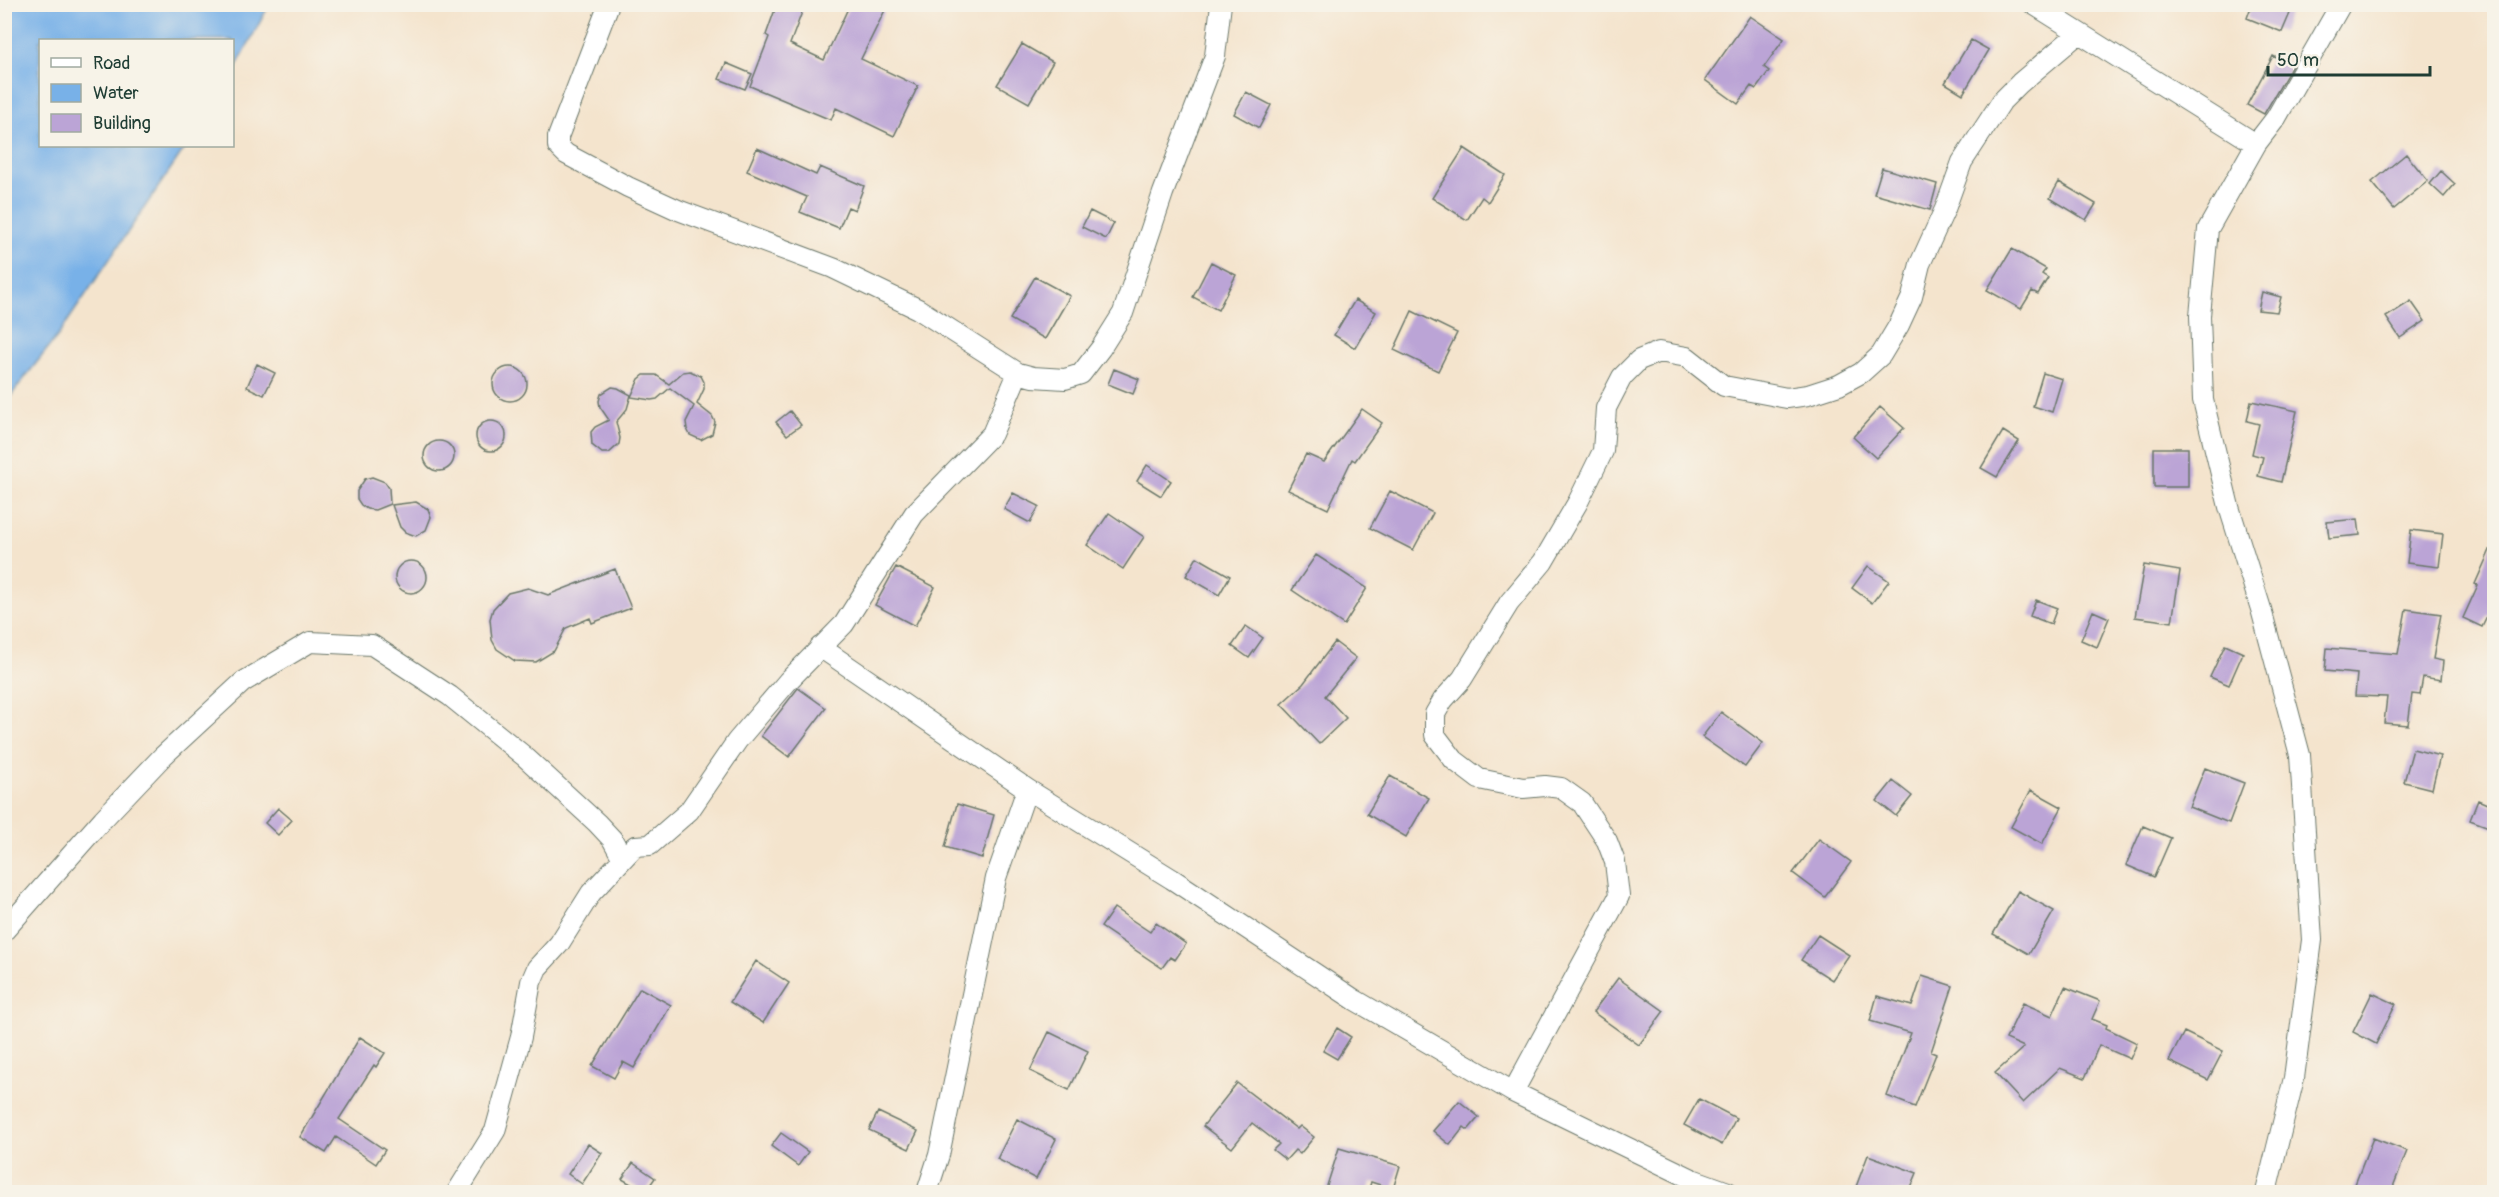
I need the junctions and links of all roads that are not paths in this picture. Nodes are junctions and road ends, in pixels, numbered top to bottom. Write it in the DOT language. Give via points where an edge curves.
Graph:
graph roads {
  1 [pos="609,4"];
  2 [pos="1221,4"];
  3 [pos="2033,4"];
  4 [pos="2341,4"];
  5 [pos="2079,33"];
  6 [pos="2256,144"];
  7 [pos="1018,373"];
  8 [pos="820,647"];
  9 [pos="1027,789"];
  10 [pos="623,859"];
  11 [pos="4,931"];
  12 [pos="1513,1092"];
  13 [pos="457,1192"];
  14 [pos="927,1192"];
  15 [pos="1728,1192"];
  16 [pos="2266,1192"];
  1 -- 7 [label="street" via="558,137 558,146 566,154 628,188 833,268 918,309"];
  2 -- 7 [label="street" via="1215,56 1163,192 1123,313 1081,374 1065,379"];
  3 -- 5 [label="street"];
  4 -- 6 [label="street" via="2276,118"];
  5 -- 6 [label="street"];
  5 -- 12 [label="street" via="2002,101 1962,162 1899,325 1881,355 1861,372 1839,385 1787,398 1724,386 1687,357 1659,352 1639,360 1622,377 1606,408 1603,451 1578,502 1544,562 1509,603 1462,679 1435,714 1435,735 1454,760 1479,779 1523,789 1561,788 1582,803 1615,862 1618,896"];
  6 -- 16 [label="street" via="2208,229 2200,316 2203,400 2301,766 2312,940 2294,1078"];
  7 -- 8 [label="street" via="992,434 914,514 844,624"];
  8 -- 9 [label="street"];
  8 -- 10 [label="street" via="737,741 689,811 650,844 635,846"];
  9 -- 12 [label="street" via="1355,1000"];
  9 -- 14 [label="street" via="996,878 939,1155"];
  10 -- 11 [label="street" via="597,823 450,696 372,645 310,642 243,682 163,756"];
  10 -- 13 [label="street" via="591,893 559,944 537,969 495,1131"];
  12 -- 15 [label="street" via="1692,1179"];
}
